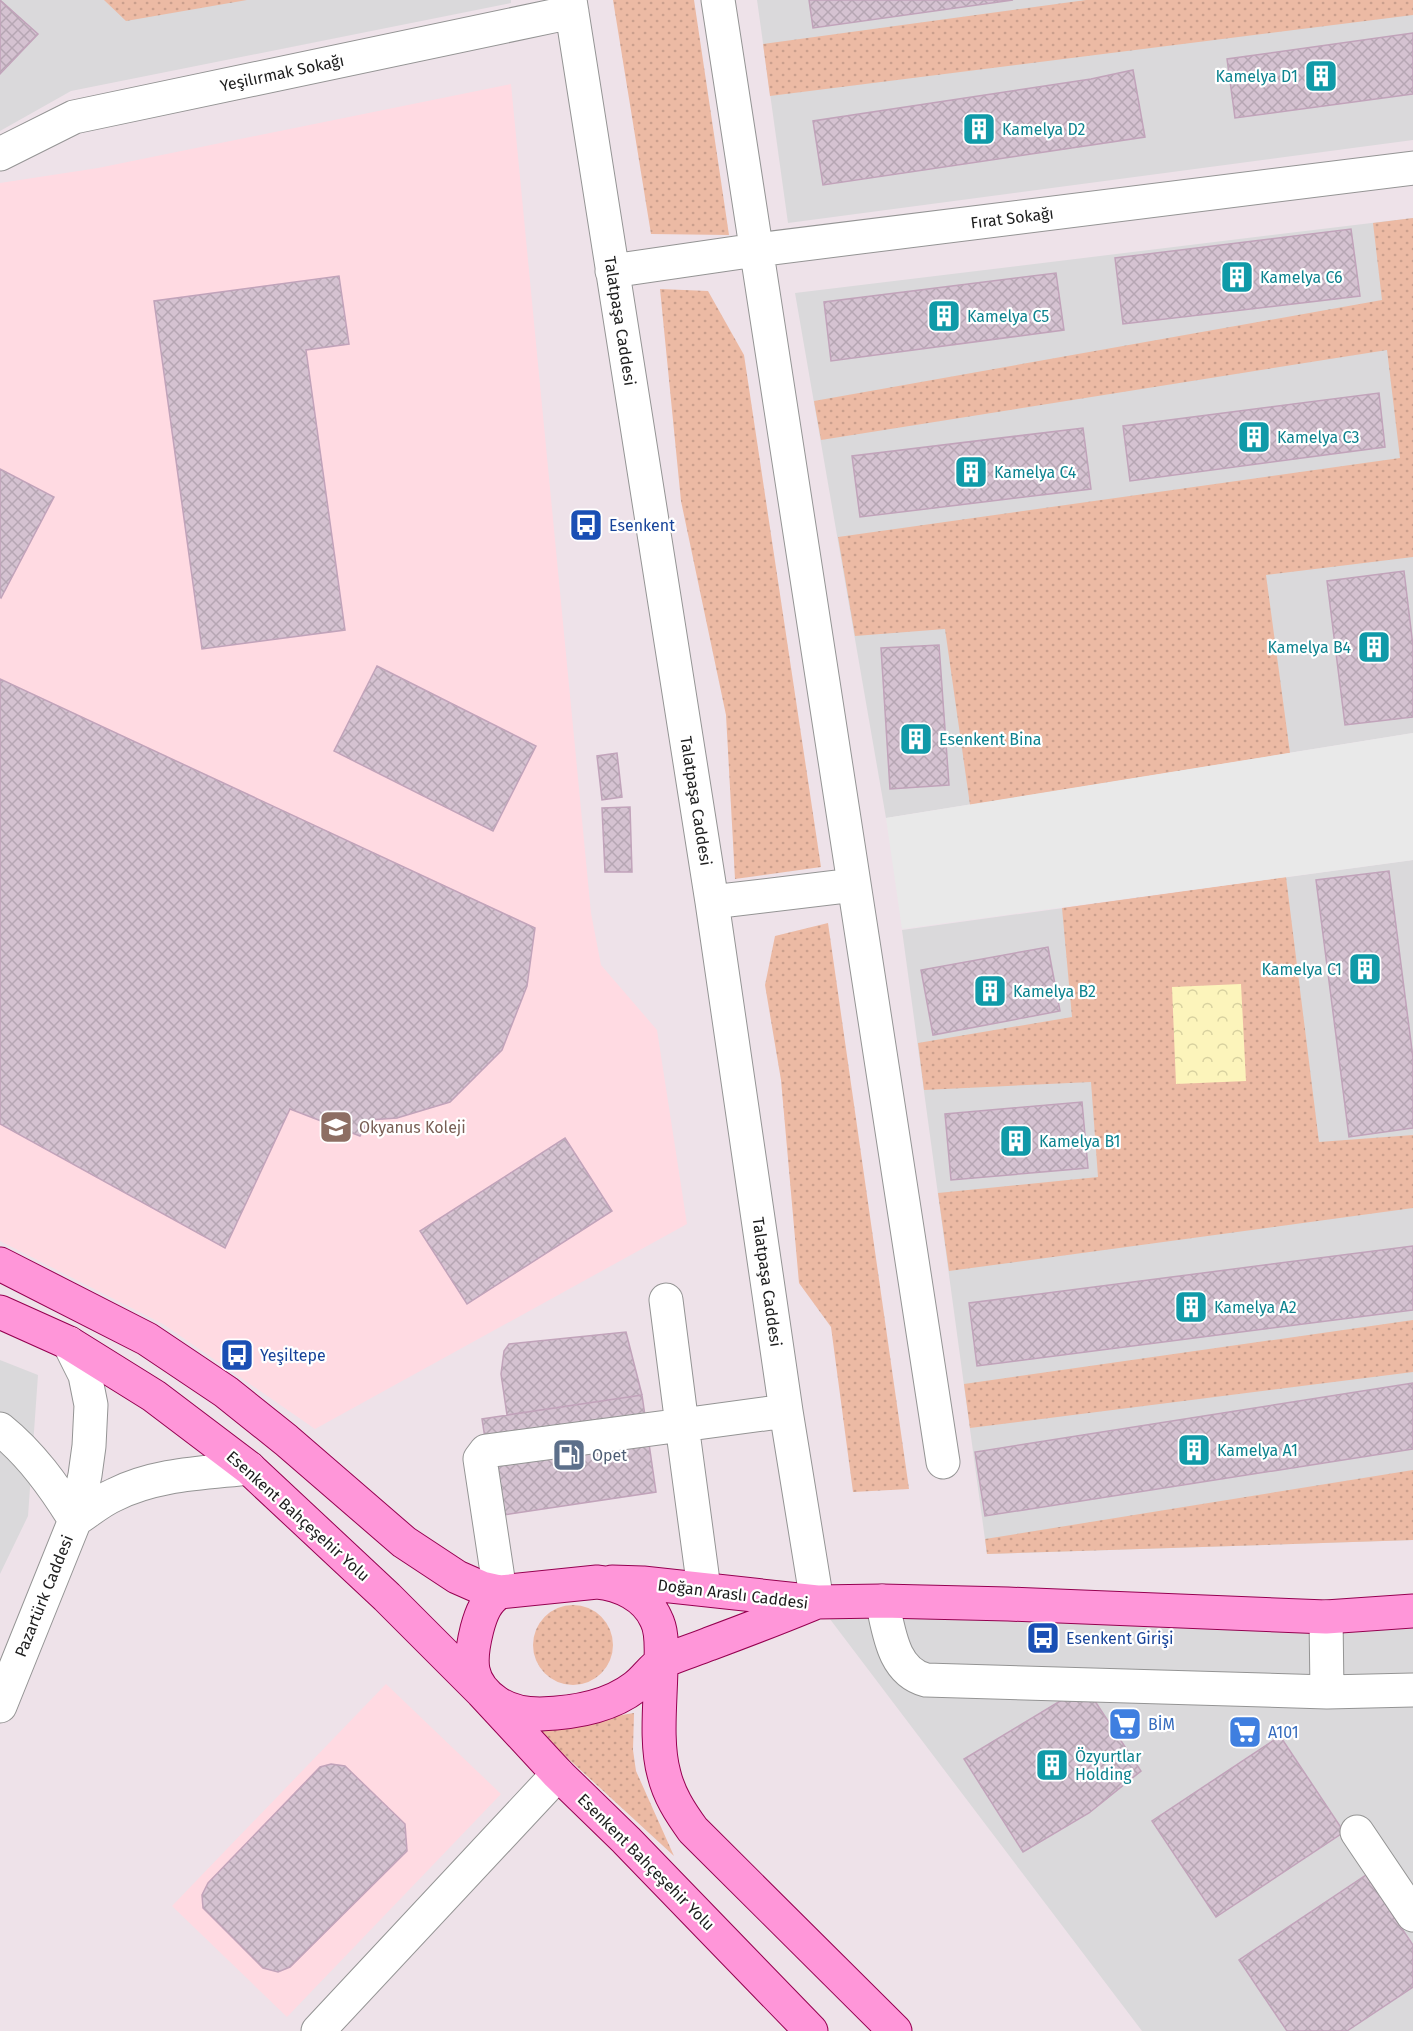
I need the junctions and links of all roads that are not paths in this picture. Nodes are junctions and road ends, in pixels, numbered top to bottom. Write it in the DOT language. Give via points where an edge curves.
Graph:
graph roads {
  1 [pos="718,0"];
  2 [pos="571,6"];
  3 [pos="0,154"];
  4 [pos="1413,168"];
  5 [pos="756,250"];
  6 [pos="612,271"];
  7 [pos="854,885"];
  8 [pos="712,903"];
  9 [pos="0,1264"];
  10 [pos="666,1300"];
  11 [pos="0,1312"];
  12 [pos="69,1343"];
  13 [pos="786,1411"];
  14 [pos="682,1425"];
  15 [pos="0,1428"];
  16 [pos="943,1462"];
  17 [pos="249,1468"];
  18 [pos="75,1520"];
  19 [pos="597,1582"];
  20 [pos="704,1589"];
  21 [pos="500,1592"];
  22 [pos="882,1601"];
  23 [pos="817,1602"];
  24 [pos="1413,1611"];
  25 [pos="1326,1617"];
  26 [pos="661,1663"];
  27 [pos="1413,1690"];
  28 [pos="482,1692"];
  29 [pos="1327,1692"];
  30 [pos="0,1706"];
  31 [pos="558,1774"];
  32 [pos="1357,1832"];
  33 [pos="1413,1915"];
  34 [pos="318,2031"];
  35 [pos="811,2031"];
  36 [pos="895,2031"];
  1 -- 5 [label="street"];
  2 -- 3 [label="street, Yeşilırmak Sokağı" via="74,117"];
  2 -- 6 [label="street, Talatpaşa Caddesi"];
  4 -- 5 [label="street, Fırat Sokağı"];
  5 -- 6 [label="street, Fırat Sokağı"];
  5 -- 7 [label="street"];
  6 -- 8 [label="street, Talatpaşa Caddesi"];
  7 -- 8 [label="street"];
  7 -- 16 [label="street"];
  8 -- 13 [label="street, Talatpaşa Caddesi"];
  9 -- 21 [label="main road" via="147,1339 226,1392 418,1552 471,1584"];
  10 -- 14 [label="street"];
  11 -- 12 [label="main road, Esenkent Bahçeşehir Yolu"];
  12 -- 17 [label="main road, Esenkent Bahçeşehir Yolu" via="154,1396"];
  12 -- 18 [label="street, Pazartürk Caddesi" via="85,1375 91,1405 89,1446"];
  13 -- 14 [label="street"];
  13 -- 23 [label="street, Talatpaşa Caddesi"];
  14 -- 20 [label="street"];
  14 -- 21 [label="street" via="482,1454"];
  15 -- 18 [label="street" via="37,1465"];
  17 -- 18 [label="street, Pazartürk Caddesi" via="147,1482 114,1495"];
  17 -- 28 [label="main road, Esenkent Bahçeşehir Yolu"];
  18 -- 30 [label="street, Pazartürk Caddesi"];
  19 -- 20 [label="main road, Doğan Araslı Caddesi"];
  19 -- 21 [label="main road"];
  19 -- 26 [label="main road" via="622,1587 651,1610 659,1628"];
  20 -- 23 [label="main road, Doğan Araslı Caddesi"];
  21 -- 28 [label="main road, Esenkent Bahçeşehir Yolu" via="481,1614 474,1640 473,1671"];
  22 -- 23 [label="main road"];
  22 -- 25 [label="main road"];
  22 -- 29 [label="street" via="898,1658 916,1678"];
  23 -- 26 [label="main road, Doğan Araslı Caddesi"];
  24 -- 25 [label="main road"];
  25 -- 29 [label="street"];
  26 -- 28 [label="main road, Esenkent Bahçeşehir Yolu" via="617,1698 565,1712 514,1711"];
  26 -- 36 [label="main road" via="663,1772 675,1805 693,1830"];
  27 -- 29 [label="street"];
  28 -- 31 [label="main road, Esenkent Bahçeşehir Yolu"];
  31 -- 34 [label="street"];
  31 -- 35 [label="main road, Esenkent Bahçeşehir Yolu"];
  32 -- 33 [label="street"];
}
